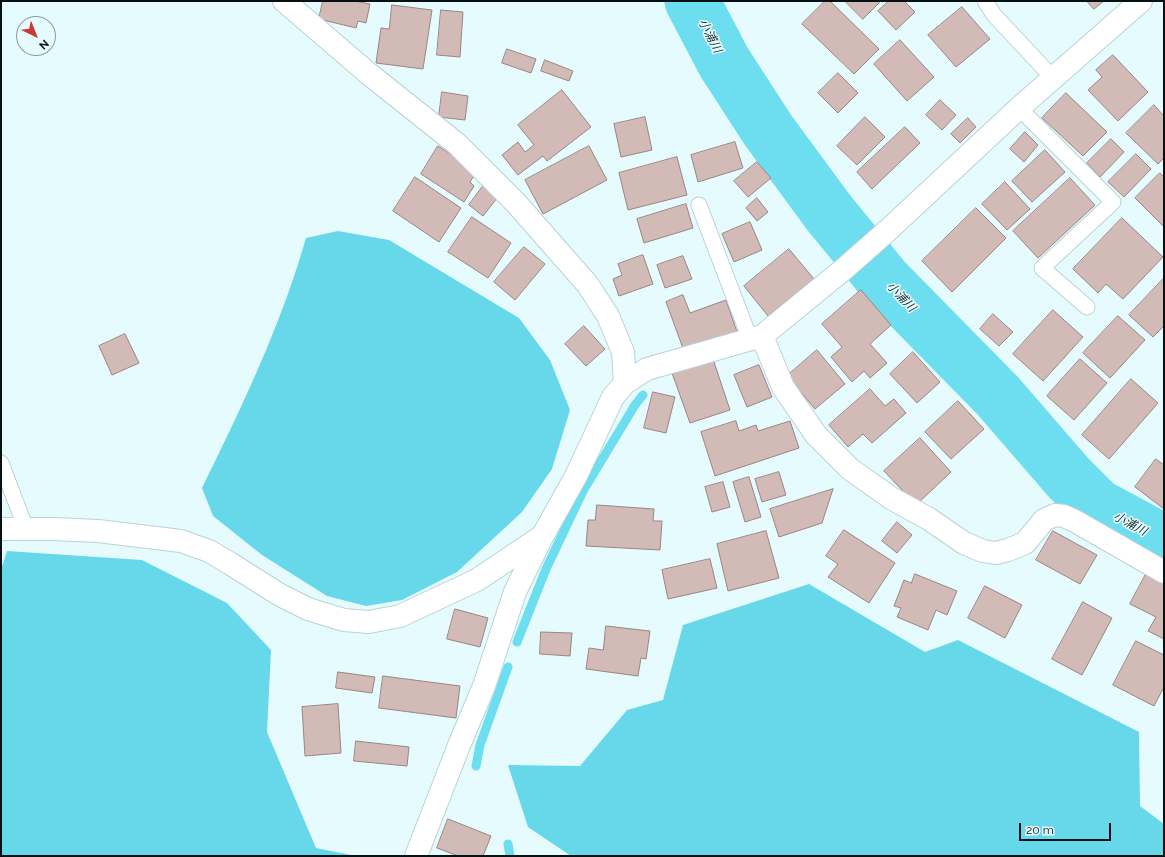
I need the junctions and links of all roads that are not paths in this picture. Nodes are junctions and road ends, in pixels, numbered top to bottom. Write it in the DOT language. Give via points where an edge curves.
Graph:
graph roads {
  1 [pos="284,1"];
  2 [pos="985,1"];
  3 [pos="1141,1"];
  4 [pos="1053,78"];
  5 [pos="1019,108"];
  6 [pos="699,205"];
  7 [pos="1087,307"];
  8 [pos="756,337"];
  9 [pos="625,383"];
  10 [pos="1,463"];
  11 [pos="26,529"];
  12 [pos="1,531"];
  13 [pos="542,536"];
  14 [pos="1164,572"];
  15 [pos="416,856"];
  1 -- 9 [label="street" via="369,74 457,144 516,203 588,285 608,316 623,352"];
  2 -- 4 [label="lane" via="994,15"];
  3 -- 4 [label="street"];
  4 -- 5 [label="street"];
  5 -- 7 [label="lane" via="1112,202 1042,268"];
  5 -- 8 [label="street" via="844,269"];
  6 -- 8 [label="lane"];
  8 -- 9 [label="street" via="647,369"];
  8 -- 14 [label="street" via="783,387 816,435 850,470 964,542 983,551 996,553 1008,550 1025,543 1044,520 1055,515 1064,516"];
  9 -- 13 [label="street" via="614,397 576,476"];
  10 -- 11 [label="lane"];
  11 -- 12 [label="street"];
  11 -- 13 [label="street" via="98,532 181,541 209,551 308,610 344,620 369,622 400,616 477,580"];
  13 -- 15 [label="street" via="515,592 484,686"];
}
